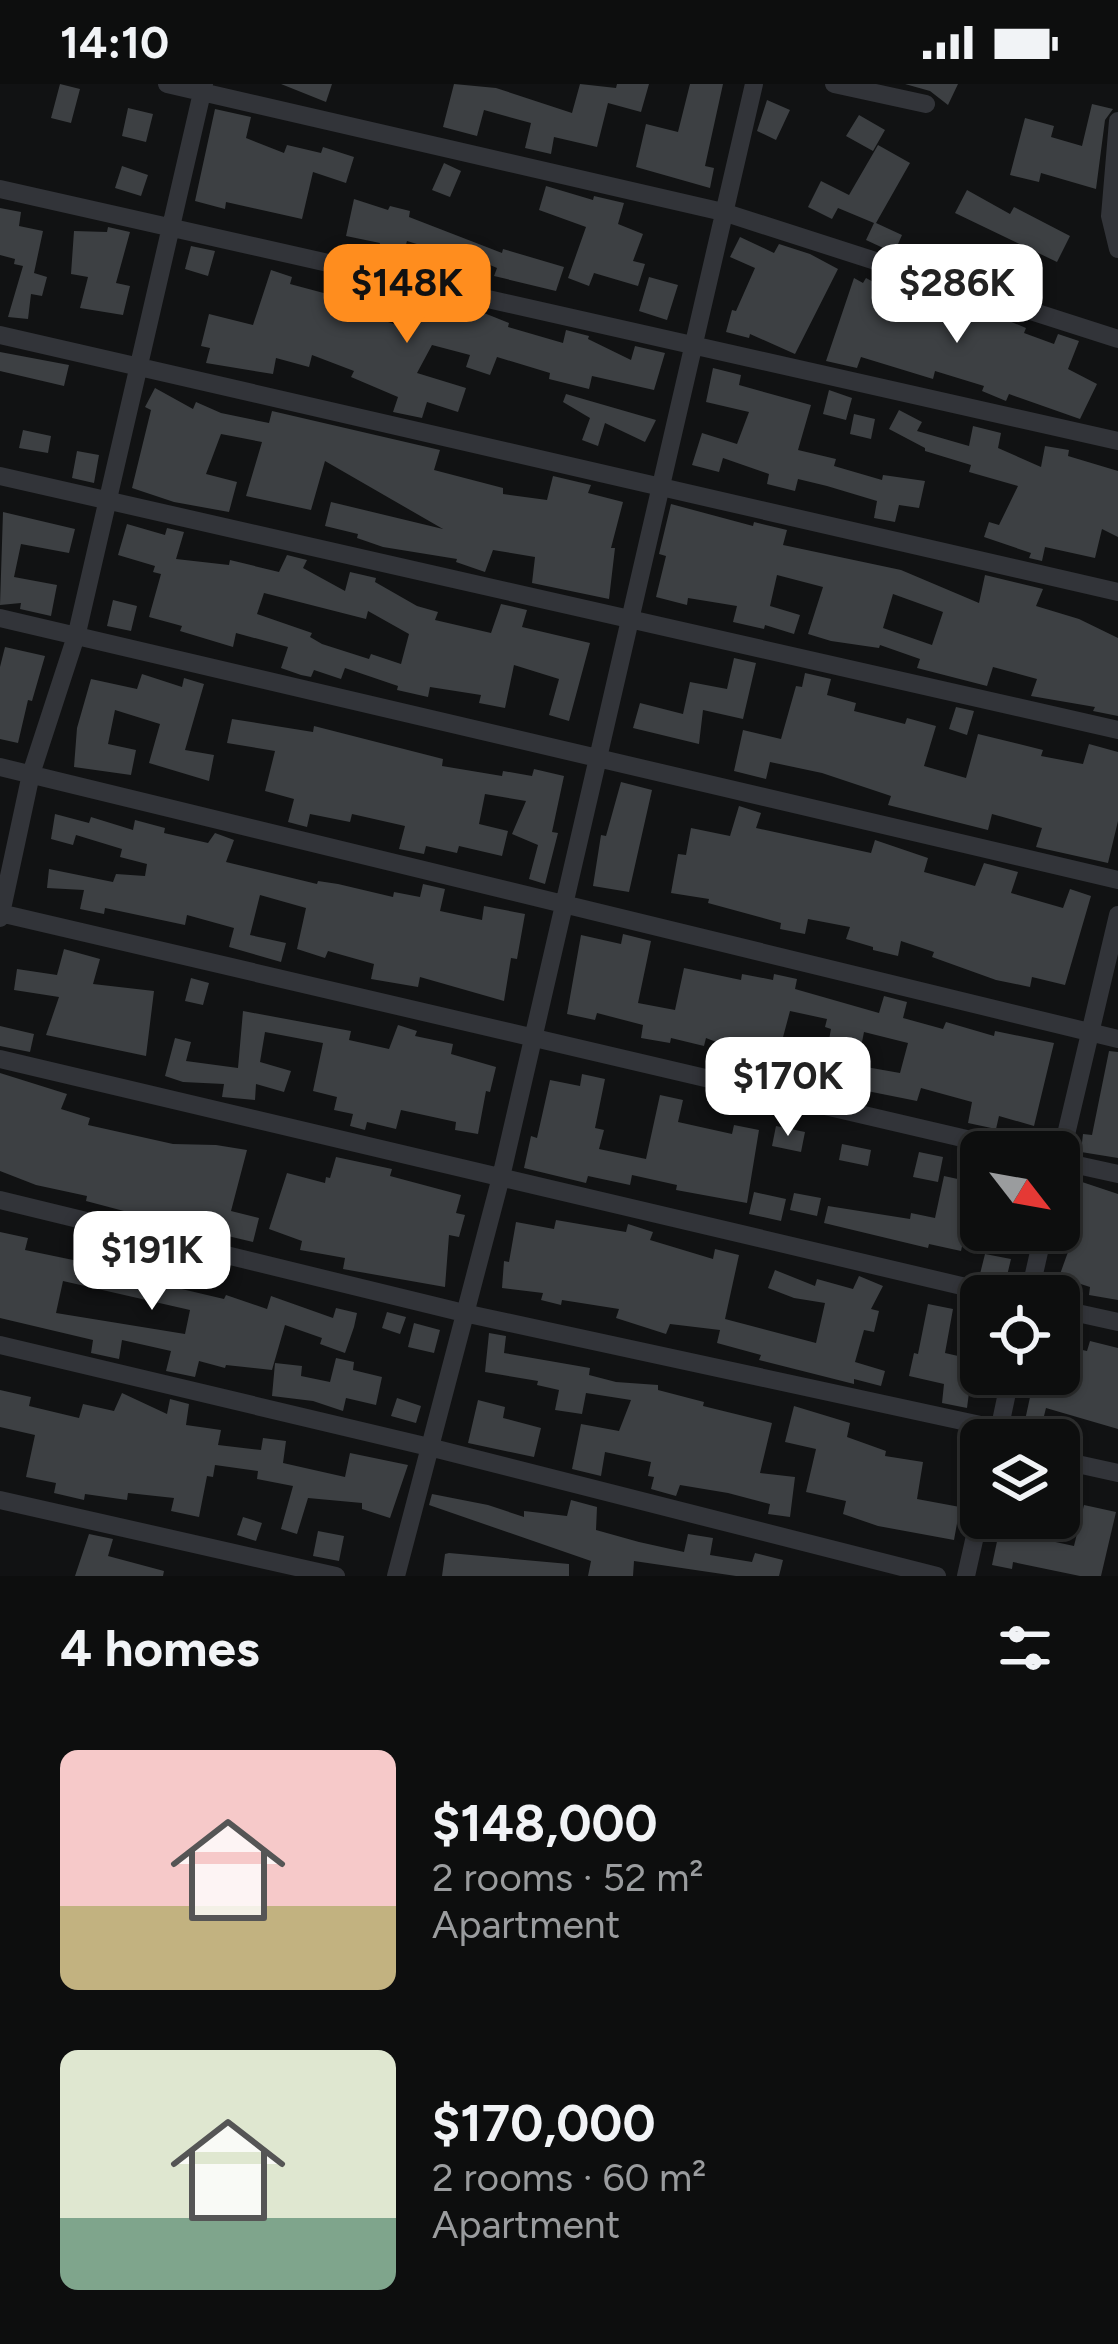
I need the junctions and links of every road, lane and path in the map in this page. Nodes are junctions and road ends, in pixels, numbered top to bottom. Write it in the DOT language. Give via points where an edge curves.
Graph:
graph roads {
  1 [pos="167,84"];
  2 [pos="754,84"];
  3 [pos="834,84"];
  4 [pos="203,88"];
  5 [pos="926,104"];
  6 [pos="1118,122"];
  7 [pos="0,189"];
  8 [pos="723,212"];
  9 [pos="171,226"];
  10 [pos="1118,249"];
  11 [pos="0,335"];
  12 [pos="1118,339"];
  13 [pos="692,344"];
  14 [pos="139,366"];
  15 [pos="1118,441"];
  16 [pos="0,476"];
  17 [pos="659,486"];
  18 [pos="108,500"];
  19 [pos="1118,592"];
  20 [pos="0,618"];
  21 [pos="628,618"];
  22 [pos="76,633"];
  23 [pos="1118,730"];
  24 [pos="596,757"];
  25 [pos="0,767"];
  26 [pos="31,774"];
  27 [pos="1118,880"];
  28 [pos="562,901"];
  29 [pos="0,915"];
  30 [pos="1118,915"];
  31 [pos="1089,1032"];
  32 [pos="532,1037"];
  33 [pos="1118,1039"];
  34 [pos="0,1059"];
  35 [pos="1066,1131"];
  36 [pos="960,1137"];
  37 [pos="1080,1166"];
  38 [pos="1118,1174"];
  39 [pos="501,1177"];
  40 [pos="0,1200"];
  41 [pos="960,1286"];
  42 [pos="464,1313"];
  43 [pos="1080,1314"];
  44 [pos="1118,1322"];
  45 [pos="0,1345"];
  46 [pos="960,1425"];
  47 [pos="429,1448"];
  48 [pos="1080,1465"];
  49 [pos="1118,1473"];
  50 [pos="0,1500"];
  51 [pos="974,1539"];
  52 [pos="336,1576"];
  53 [pos="396,1576"];
  54 [pos="937,1576"];
  55 [pos="966,1576"];
  1 -- 4 [label="street"];
  2 -- 8 [label="street"];
  3 -- 5 [label="street"];
  4 -- 8 [label="street"];
  4 -- 9 [label="street"];
  6 -- 10 [label="street" via="1110,216"];
  7 -- 9 [label="street"];
  8 -- 12 [label="street"];
  8 -- 13 [label="street"];
  9 -- 13 [label="street"];
  9 -- 14 [label="street"];
  11 -- 14 [label="street"];
  13 -- 15 [label="street"];
  13 -- 17 [label="street"];
  14 -- 17 [label="street"];
  14 -- 18 [label="street"];
  16 -- 18 [label="street"];
  17 -- 19 [label="street"];
  17 -- 21 [label="street"];
  18 -- 21 [label="street"];
  18 -- 22 [label="street"];
  20 -- 22 [label="street"];
  21 -- 23 [label="street"];
  21 -- 24 [label="street"];
  22 -- 24 [label="street"];
  22 -- 26 [label="street"];
  24 -- 27 [label="street"];
  24 -- 28 [label="street"];
  25 -- 26 [label="street"];
  26 -- 28 [label="street"];
  26 -- 29 [label="street"];
  28 -- 31 [label="street"];
  28 -- 32 [label="street"];
  29 -- 32 [label="street"];
  30 -- 31 [label="street"];
  31 -- 33 [label="street"];
  31 -- 35 [label="street"];
  32 -- 36 [label="street"];
  32 -- 39 [label="street"];
  34 -- 39 [label="street"];
  37 -- 38 [label="street"];
  39 -- 41 [label="street"];
  39 -- 42 [label="street"];
  40 -- 42 [label="street"];
  42 -- 46 [label="street"];
  42 -- 47 [label="street"];
  43 -- 44 [label="street"];
  45 -- 47 [label="street"];
  47 -- 53 [label="street"];
  47 -- 54 [label="street"];
  48 -- 49 [label="street"];
  50 -- 52 [label="street"];
  51 -- 55 [label="street"];
}
